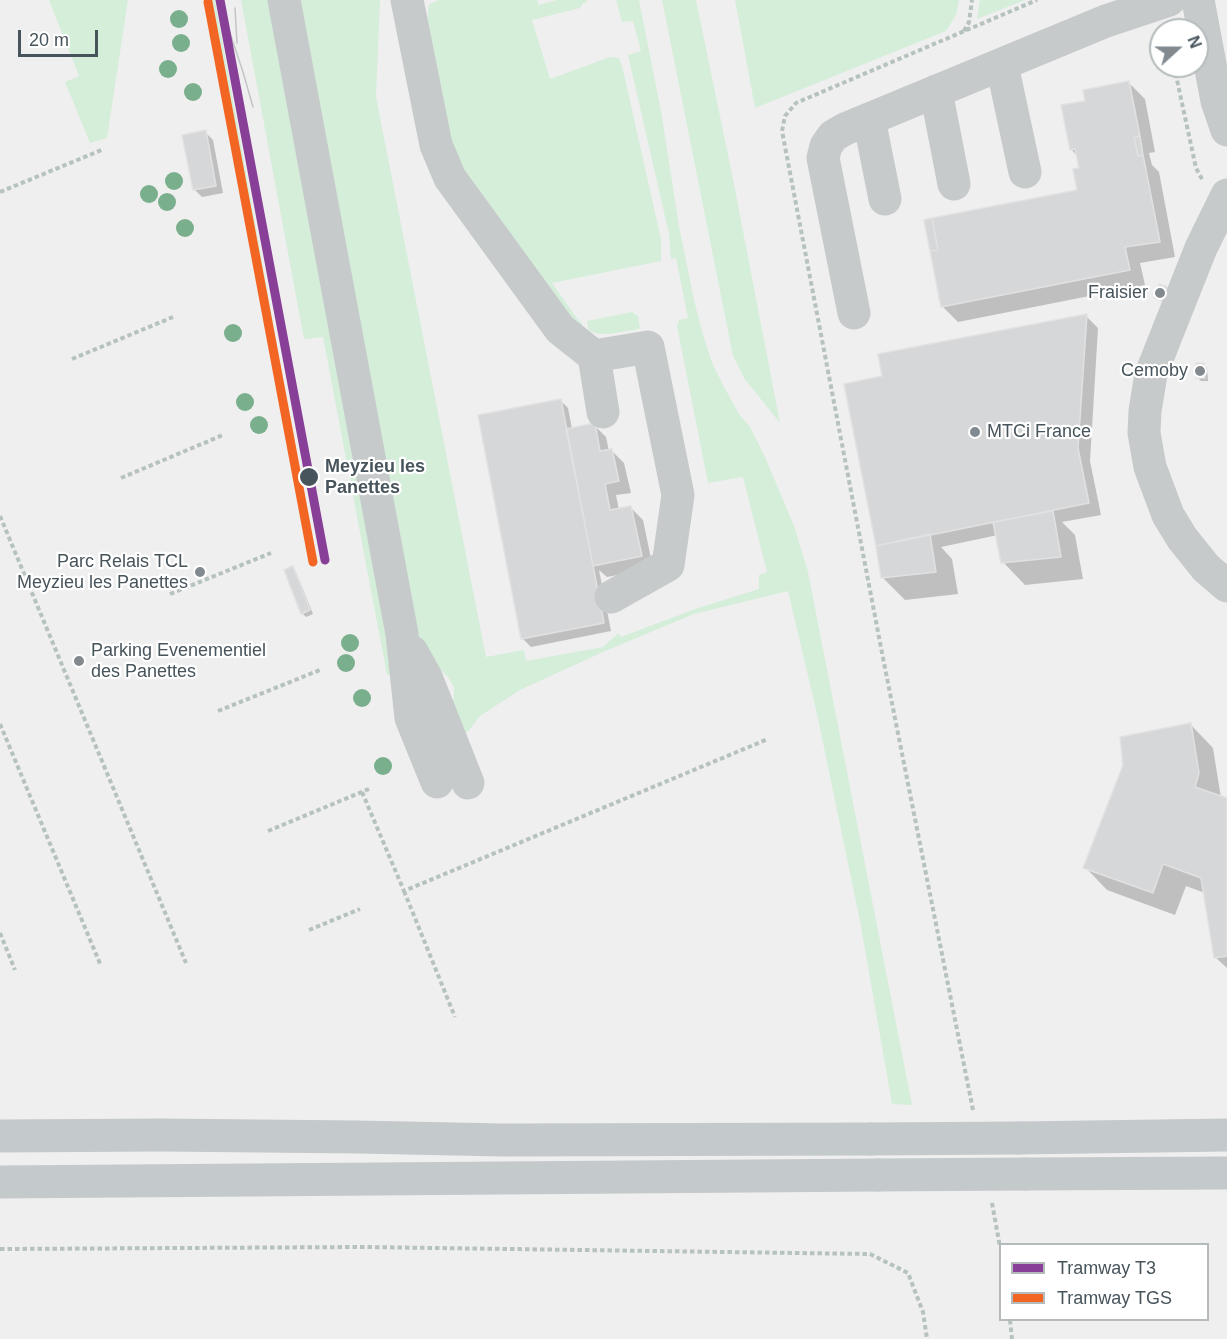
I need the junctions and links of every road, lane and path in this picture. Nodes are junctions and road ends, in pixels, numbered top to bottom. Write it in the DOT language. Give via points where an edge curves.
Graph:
graph roads {
  1 [pos="284,0"];
  2 [pos="407,0"];
  3 [pos="972,0"];
  4 [pos="1169,0"];
  5 [pos="1198,0"];
  6 [pos="964,31"];
  7 [pos="1002,65"];
  8 [pos="1177,78"];
  9 [pos="936,92"];
  10 [pos="869,119"];
  11 [pos="1227,130"];
  12 [pos="104,149"];
  13 [pos="1025,172"];
  14 [pos="954,184"];
  15 [pos="0,192"];
  16 [pos="1226,196"];
  17 [pos="885,199"];
  18 [pos="854,313"];
  19 [pos="173,317"];
  20 [pos="594,356"];
  21 [pos="72,358"];
  22 [pos="603,412"];
  23 [pos="223,435"];
  24 [pos="121,478"];
  25 [pos="0,516"];
  26 [pos="271,553"];
  27 [pos="1227,586"];
  28 [pos="170,594"];
  29 [pos="611,597"];
  30 [pos="883,658"];
  31 [pos="320,670"];
  32 [pos="218,711"];
  33 [pos="0,724"];
  34 [pos="768,739"];
  35 [pos="452,782"];
  36 [pos="369,789"];
  37 [pos="362,792"];
  38 [pos="268,831"];
  39 [pos="404,891"];
  40 [pos="360,909"];
  41 [pos="309,930"];
  42 [pos="0,933"];
  43 [pos="186,963"];
  44 [pos="101,966"];
  45 [pos="15,970"];
  46 [pos="455,1017"];
  47 [pos="974,1112"];
  48 [pos="1227,1135"];
  49 [pos="0,1136"];
  50 [pos="1227,1173"];
  51 [pos="0,1182"];
  52 [pos="992,1201"];
  53 [pos="999,1243"];
  54 [pos="0,1250"];
  55 [pos="1010,1321"];
  56 [pos="927,1339"];
  57 [pos="1012,1339"];
  1 -- 35 [label="street" via="402,634 421,702"];
  2 -- 20 [label="street" via="436,145 450,178 560,329"];
  3 -- 6 [label="path"];
  4 -- 7 [label="street" via="1106,21"];
  5 -- 11 [label="street" via="1217,101"];
  7 -- 9 [label="street"];
  7 -- 13 [label="street"];
  8 -- 16 [label="path" via="1196,168 1205,186"];
  9 -- 10 [label="street"];
  9 -- 14 [label="street"];
  10 -- 17 [label="street"];
  10 -- 18 [label="street" via="832,136 823,158"];
  12 -- 15 [label="path"];
  16 -- 27 [label="street" via="1150,374 1144,433 1150,467 1168,515 1206,568"];
  19 -- 21 [label="path"];
  20 -- 22 [label="street"];
  20 -- 29 [label="street" via="648,347 678,495 668,565"];
  23 -- 24 [label="path"];
  25 -- 43 [label="path"];
  26 -- 28 [label="path"];
  30 -- 47 [label="path"];
  31 -- 32 [label="path"];
  33 -- 44 [label="path"];
  34 -- 39 [label="path"];
  36 -- 37 [label="path"];
  37 -- 38 [label="path"];
  37 -- 39 [label="path"];
  39 -- 46 [label="path"];
  40 -- 41 [label="path"];
  42 -- 45 [label="path"];
  48 -- 49 [label="main road, bridge" via="503,1140"];
  50 -- 51 [label="main road, bridge"];
  52 -- 53 [label="path"];
  54 -- 56 [label="path" via="364,1247 870,1254 908,1273 923,1312"];
  55 -- 57 [label="path"];
}
